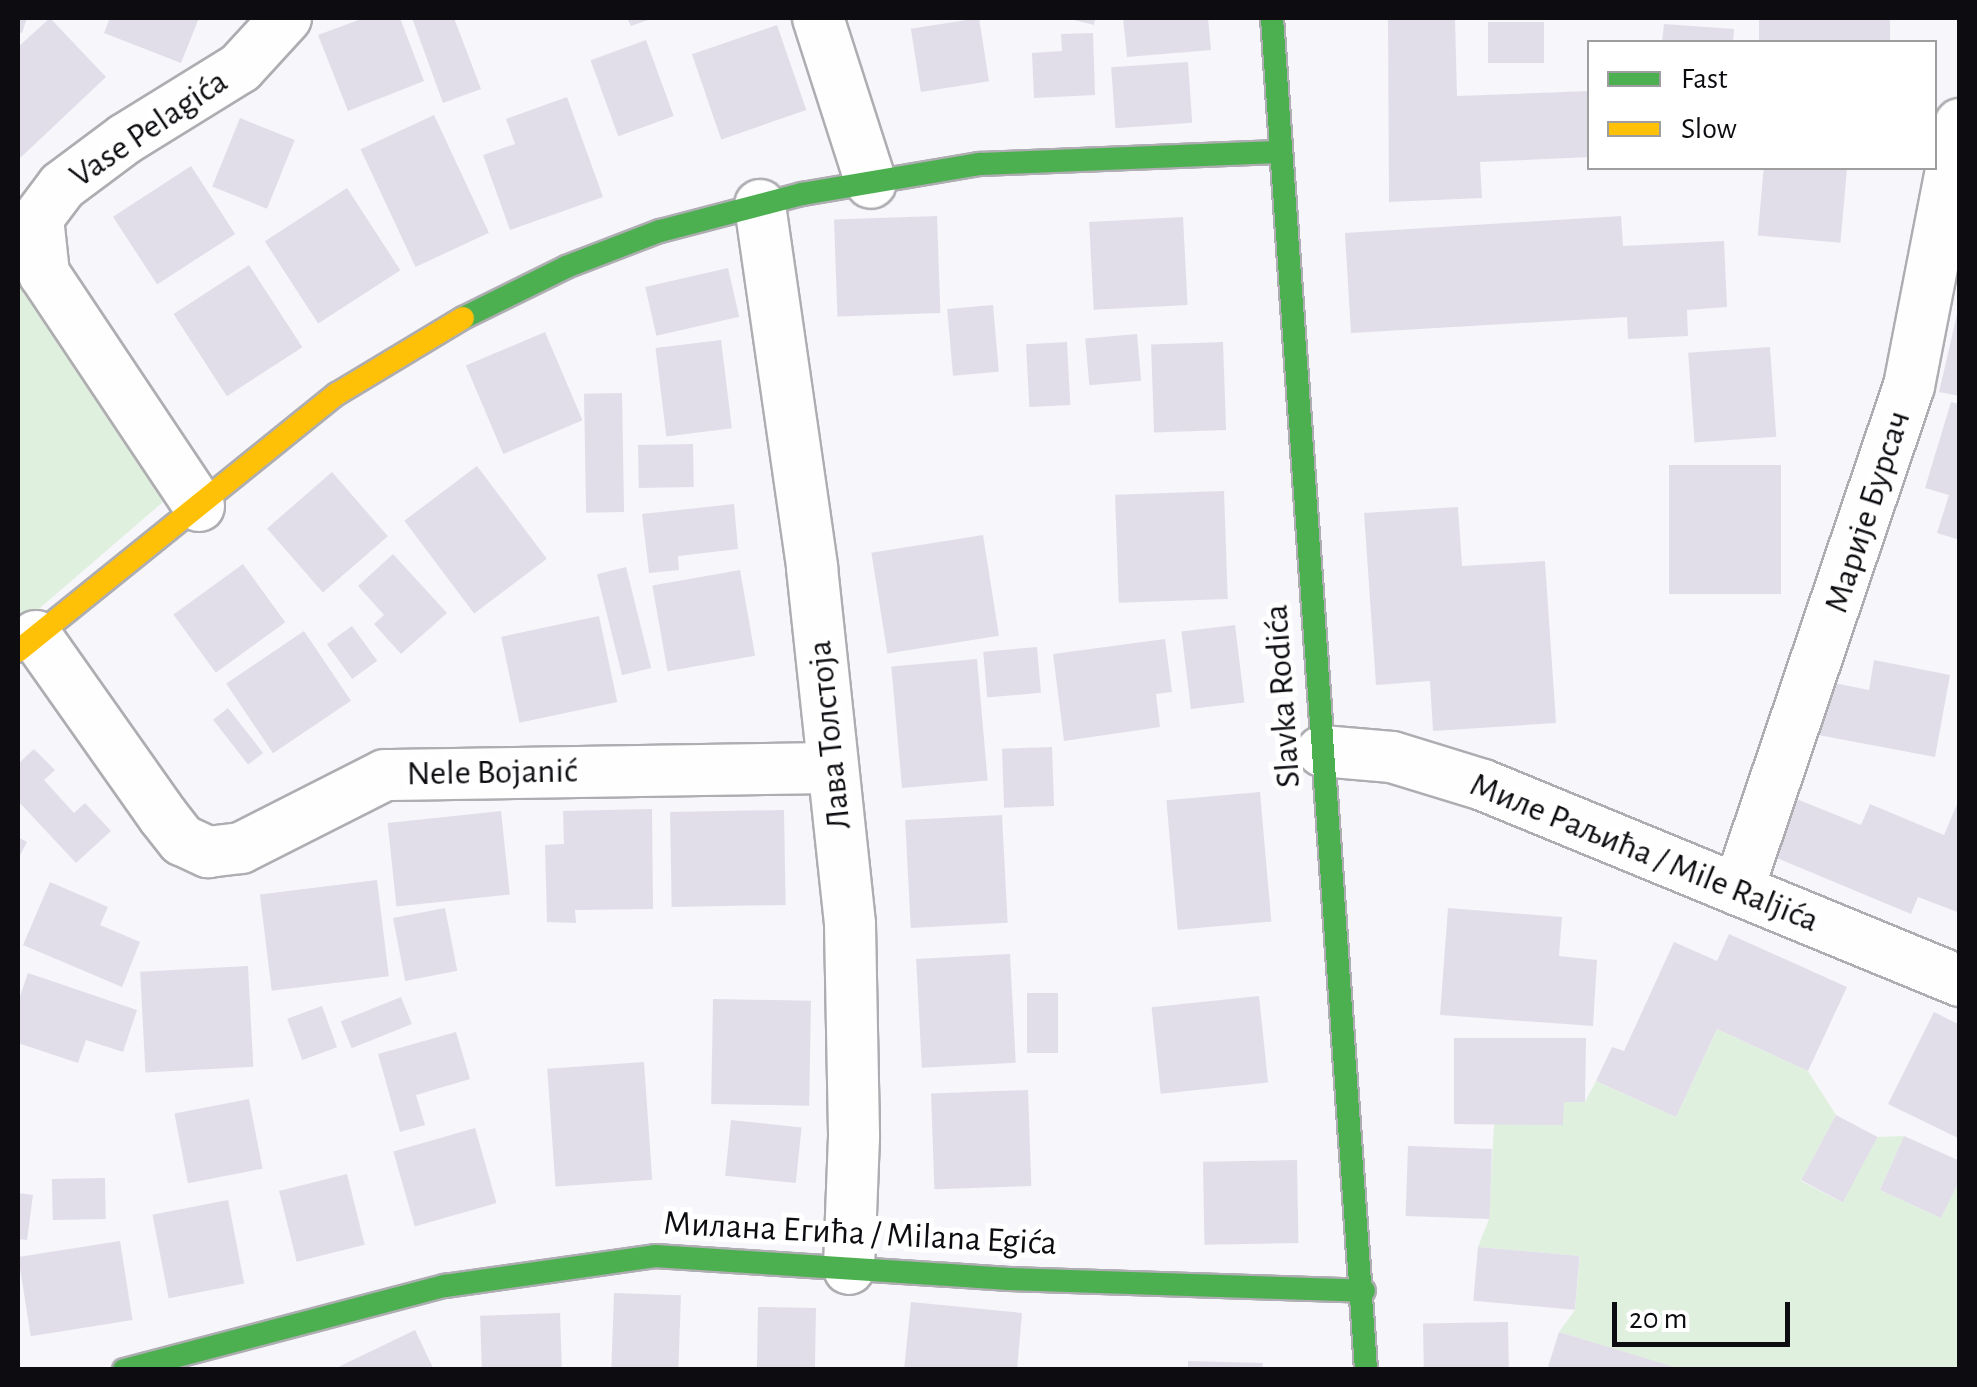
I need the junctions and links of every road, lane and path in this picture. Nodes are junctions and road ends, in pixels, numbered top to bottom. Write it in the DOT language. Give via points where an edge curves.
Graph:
graph roads {
  1 [pos="286,18"];
  2 [pos="818,18"];
  3 [pos="1272,18"];
  4 [pos="1960,124"];
  5 [pos="1279,152"];
  6 [pos="871,183"];
  7 [pos="760,205"];
  8 [pos="198,506"];
  9 [pos="27,644"];
  10 [pos="1322,752"];
  11 [pos="833,768"];
  12 [pos="1738,890"];
  13 [pos="1960,981"];
  14 [pos="848,1268"];
  15 [pos="1364,1292"];
  16 [pos="124,1370"];
  17 [pos="1366,1370"];
  1 -- 8 [label="street, Vase Pelagića" via="240,68 125,139 62,186 38,218 44,274"];
  2 -- 6 [label="street"];
  3 -- 5 [label="street, Slavka Rodića"];
  4 -- 12 [label="street, Марије Бурсач" via="1909,386"];
  5 -- 6 [label="street" via="979,164"];
  5 -- 10 [label="street, Slavka Rodića"];
  6 -- 7 [label="street"];
  7 -- 8 [label="street" via="660,230 432,334 337,394"];
  7 -- 11 [label="street, Лава Толстоја"];
  8 -- 9 [label="street"];
  9 -- 11 [label="street, Nele Bojanić" via="182,840 208,852 241,848 384,774"];
  10 -- 12 [label="street, Миле Раљића / Mile Raljića" via="1392,757 1483,785"];
  10 -- 15 [label="street, Slavka Rodića"];
  11 -- 14 [label="street, Лава Толстоја" via="850,925 854,1137"];
  12 -- 13 [label="street, Миле Раљића / Mile Raljića"];
  14 -- 15 [label="street, Милана Егића / Milana Egića"];
  14 -- 16 [label="street, Милана Егића / Milana Egića" via="655,1256 444,1286"];
  15 -- 17 [label="street, Slavka Rodića"];
}
